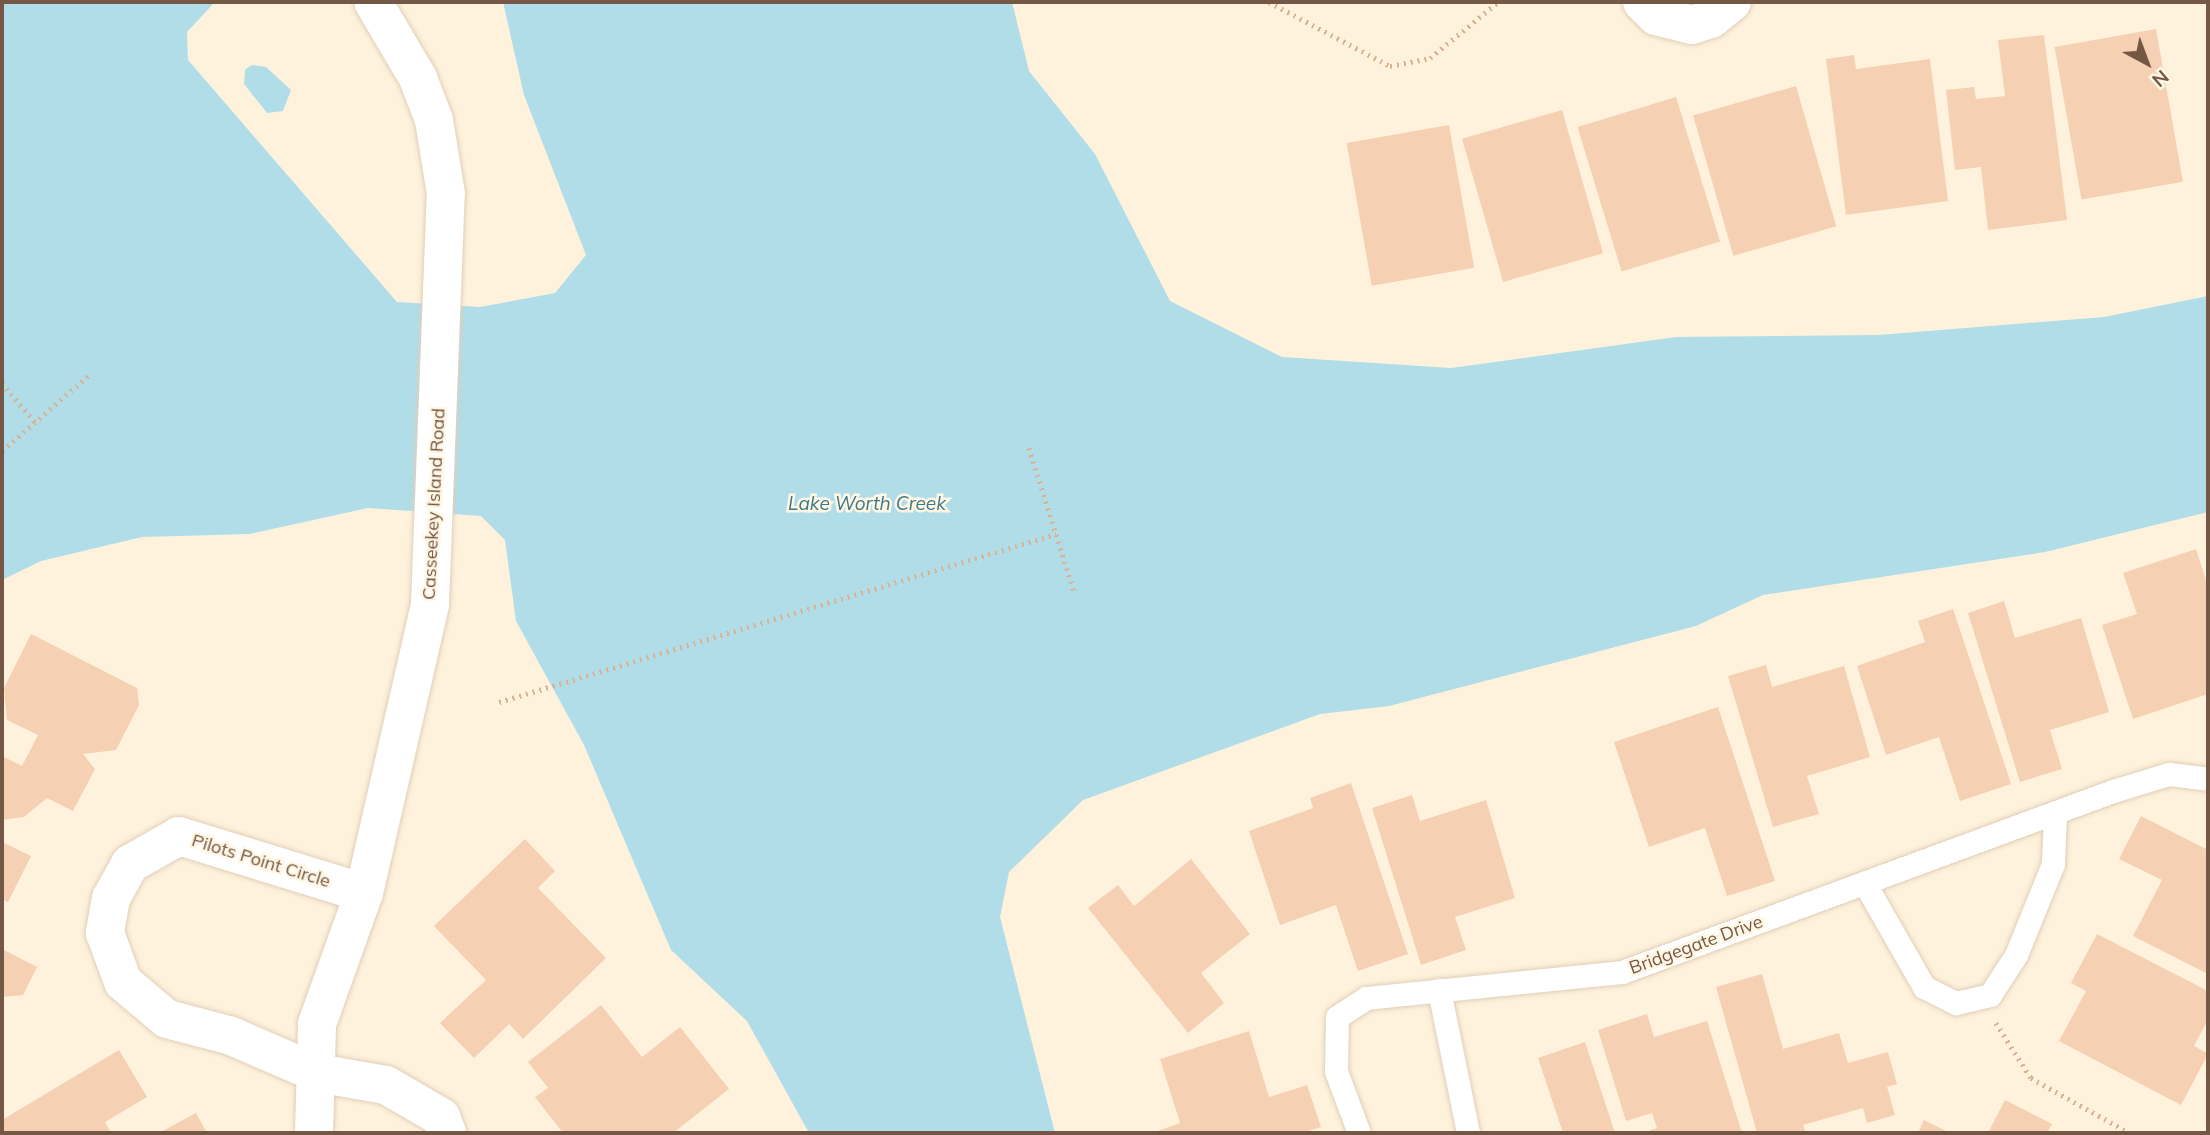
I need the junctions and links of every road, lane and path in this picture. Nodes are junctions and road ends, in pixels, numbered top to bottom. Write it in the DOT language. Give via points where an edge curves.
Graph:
graph roads {
  1 [pos="373,2"];
  2 [pos="1269,2"];
  3 [pos="1499,2"];
  4 [pos="1642,2"];
  5 [pos="1732,2"];
  6 [pos="90,374"];
  7 [pos="2,383"];
  8 [pos="35,422"];
  9 [pos="1029,448"];
  10 [pos="2,451"];
  11 [pos="1056,534"];
  12 [pos="1074,591"];
  13 [pos="499,702"];
  14 [pos="2208,779"];
  15 [pos="2055,815"];
  16 [pos="1865,884"];
  17 [pos="364,893"];
  18 [pos="1438,990"];
  19 [pos="1990,995"];
  20 [pos="317,1073"];
  21 [pos="314,1133"];
  22 [pos="447,1133"];
  23 [pos="1359,1133"];
  24 [pos="1468,1133"];
  25 [pos="2130,1133"];
  1 -- 17 [label="street, Casseekey Island Road" via="418,78 434,120 446,194 430,604"];
  2 -- 3 [label="path" via="1390,66 1430,58"];
  4 -- 5 [label="street" via="1674,24 1711,19"];
  6 -- 8 [label="path"];
  7 -- 8 [label="path"];
  8 -- 10 [label="path"];
  9 -- 11 [label="path"];
  11 -- 12 [label="path"];
  11 -- 13 [label="path"];
  14 -- 15 [label="lane, Bridgegate Drive" via="2169,774"];
  15 -- 16 [label="lane, Bridgegate Drive"];
  15 -- 19 [label="lane" via="2053,864 2016,956"];
  16 -- 18 [label="lane, Bridgegate Drive" via="1622,972"];
  16 -- 19 [label="lane" via="1924,987 1956,1003"];
  17 -- 20 [label="street, Casseekey Island Road" via="317,1024"];
  17 -- 20 [label="street, Pilots Point Circle" via="179,836 130,863 111,898 105,933 123,982 167,1019 229,1035"];
  18 -- 23 [label="lane, Bridgegate Drive" via="1366,998 1337,1017 1336,1071"];
  18 -- 24 [label="lane"];
  19 -- 25 [label="path" via="1997,1029 2031,1078"];
  20 -- 21 [label="street, Casseekey Island Road"];
  20 -- 22 [label="street, Pilots Point Circle" via="386,1085 441,1117"];
}
